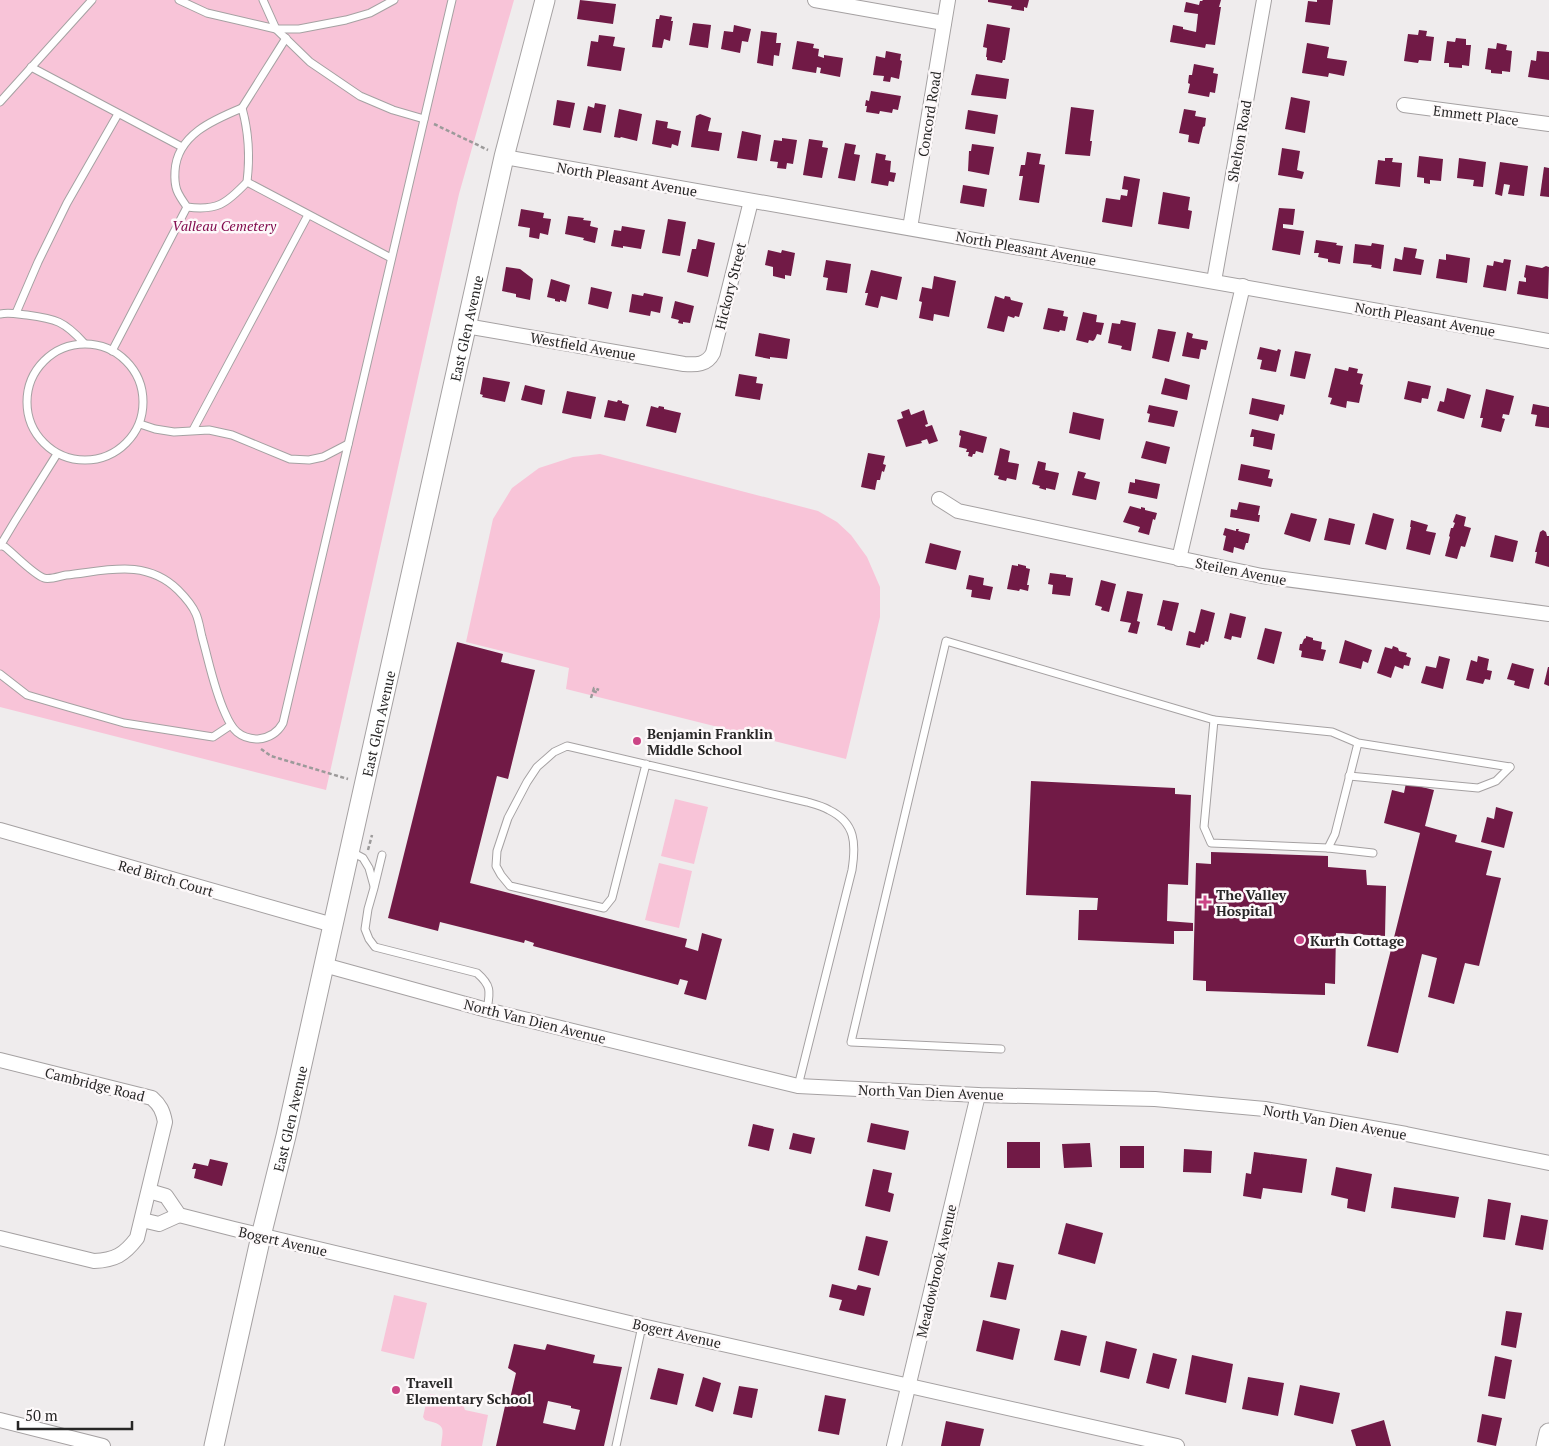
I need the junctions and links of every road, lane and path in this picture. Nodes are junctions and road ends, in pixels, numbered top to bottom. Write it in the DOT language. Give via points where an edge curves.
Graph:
graph roads {
  1 [pos="92,0"];
  2 [pos="179,0"];
  3 [pos="263,0"];
  4 [pos="394,0"];
  5 [pos="452,0"];
  6 [pos="545,0"];
  7 [pos="815,0"];
  8 [pos="948,0"];
  9 [pos="1264,0"];
  10 [pos="944,23"];
  11 [pos="276,29"];
  12 [pos="286,38"];
  13 [pos="31,67"];
  14 [pos="0,102"];
  15 [pos="1404,105"];
  16 [pos="242,108"];
  17 [pos="118,114"];
  18 [pos="424,120"];
  19 [pos="1549,124"];
  20 [pos="182,147"];
  21 [pos="504,157"];
  22 [pos="247,182"];
  23 [pos="751,201"];
  24 [pos="186,206"];
  25 [pos="308,215"];
  26 [pos="910,228"];
  27 [pos="392,258"];
  28 [pos="1214,281"];
  29 [pos="1242,286"];
  30 [pos="0,314"];
  31 [pos="16,314"];
  32 [pos="466,326"];
  33 [pos="1549,341"];
  34 [pos="84,343"];
  35 [pos="112,351"];
  36 [pos="700,364"];
  37 [pos="140,424"];
  38 [pos="193,430"];
  39 [pos="348,444"];
  40 [pos="57,454"];
  41 [pos="939,499"];
  42 [pos="0,546"];
  43 [pos="1179,559"];
  44 [pos="1549,614"];
  45 [pos="0,674"];
  46 [pos="599,691"];
  47 [pos="591,698"];
  48 [pos="1214,720"];
  49 [pos="231,725"];
  50 [pos="253,739"];
  51 [pos="1358,743"];
  52 [pos="646,764"];
  53 [pos="1349,776"];
  54 [pos="364,784"];
  55 [pos="0,830"];
  56 [pos="372,835"];
  57 [pos="1328,848"];
  58 [pos="349,851"];
  59 [pos="1373,853"];
  60 [pos="368,854"];
  61 [pos="382,855"];
  62 [pos="374,888"];
  63 [pos="333,925"];
  64 [pos="324,965"];
  65 [pos="487,1010"];
  66 [pos="1001,1049"];
  67 [pos="0,1060"];
  68 [pos="798,1086"];
  69 [pos="978,1095"];
  70 [pos="1549,1163"];
  71 [pos="149,1190"];
  72 [pos="179,1215"];
  73 [pos="142,1220"];
  74 [pos="261,1236"];
  75 [pos="0,1238"];
  76 [pos="642,1326"];
  77 [pos="909,1385"];
  78 [pos="0,1420"];
  79 [pos="1549,1433"];
  80 [pos="103,1446"];
  81 [pos="214,1446"];
  82 [pos="616,1446"];
  83 [pos="894,1446"];
  84 [pos="1177,1446"];
  85 [pos="1546,1446"];
  1 -- 13 [label="lane"];
  2 -- 11 [label="lane" via="207,13"];
  3 -- 11 [label="lane"];
  4 -- 11 [label="lane" via="370,13 346,20 299,29"];
  5 -- 18 [label="lane"];
  6 -- 21 [label="street, East Glen Avenue"];
  7 -- 10 [label="street"];
  8 -- 10 [label="street, Concord Road"];
  9 -- 28 [label="street, Shelton Road"];
  10 -- 26 [label="street, Concord Road"];
  11 -- 12 [label="lane"];
  12 -- 16 [label="lane"];
  12 -- 18 [label="lane" via="310,62 360,96"];
  13 -- 14 [label="lane"];
  13 -- 17 [label="lane"];
  15 -- 19 [label="street, Emmett Place"];
  16 -- 20 [label="lane" via="198,130"];
  16 -- 22 [label="lane" via="249,145"];
  17 -- 20 [label="lane"];
  17 -- 31 [label="lane" via="67,202"];
  18 -- 21 [label="path"];
  18 -- 27 [label="lane"];
  20 -- 24 [label="lane" via="174,178 176,193"];
  21 -- 23 [label="street, North Pleasant Avenue"];
  21 -- 32 [label="street, East Glen Avenue"];
  22 -- 24 [label="lane" via="222,205 202,209"];
  22 -- 25 [label="lane"];
  23 -- 26 [label="street, North Pleasant Avenue"];
  23 -- 36 [label="street, Hickory Street" via="714,353"];
  24 -- 35 [label="lane"];
  25 -- 27 [label="lane"];
  25 -- 38 [label="lane"];
  26 -- 28 [label="street, North Pleasant Avenue"];
  27 -- 39 [label="lane"];
  28 -- 29 [label="street, North Pleasant Avenue"];
  29 -- 33 [label="street, North Pleasant Avenue"];
  29 -- 43 [label="street"];
  30 -- 31 [label="lane"];
  31 -- 34 [label="lane" via="53,318 72,330"];
  32 -- 36 [label="street, Westfield Avenue" via="684,364"];
  32 -- 54 [label="street, East Glen Avenue"];
  34 -- 35 [label="lane" via="101,345"];
  34 -- 40 [label="lane" via="70,345 49,356 34,374 27,396 28,415 36,433"];
  35 -- 37 [label="lane" via="130,364 142,386 144,408"];
  37 -- 38 [label="lane" via="174,432"];
  37 -- 40 [label="lane" via="132,438 117,452 92,460 70,459"];
  38 -- 39 [label="lane" via="232,435 290,459 323,457"];
  39 -- 50 [label="lane" via="283,723 269,736"];
  40 -- 42 [label="lane"];
  41 -- 43 [label="street, Steilen Avenue" via="958,511"];
  42 -- 49 [label="lane" via="44,578 130,568 147,571 178,590 196,613 220,703"];
  43 -- 44 [label="street, Steilen Avenue" via="1262,576"];
  45 -- 49 [label="lane" via="28,695 124,723 213,737"];
  46 -- 47 [label="path" via="594,688"];
  48 -- 51 [label="lane" via="1332,732"];
  48 -- 57 [label="lane" via="1204,827 1211,843"];
  48 -- 66 [label="lane" via="946,641 851,1042"];
  49 -- 50 [label="lane" via="244,737"];
  50 -- 54 [label="path" via="270,756"];
  51 -- 53 [label="lane"];
  51 -- 53 [label="lane" via="1510,767 1496,780 1478,788"];
  52 -- 52 [label="lane" via="567,746 554,752 537,767 508,818 497,851 496,866 510,886 604,908 612,898"];
  52 -- 68 [label="lane" via="807,802 830,810 853,833 852,870"];
  53 -- 57 [label="lane" via="1335,834"];
  54 -- 58 [label="street, East Glen Avenue"];
  55 -- 63 [label="street, Red Birch Court"];
  56 -- 60 [label="path"];
  57 -- 59 [label="lane"];
  58 -- 62 [label="lane" via="363,858"];
  58 -- 63 [label="street, East Glen Avenue"];
  61 -- 62 [label="lane"];
  62 -- 65 [label="lane" via="365,929 375,947 478,973 490,992"];
  63 -- 64 [label="street, East Glen Avenue"];
  64 -- 65 [label="street, North Van Dien Avenue"];
  64 -- 74 [label="street, East Glen Avenue"];
  65 -- 68 [label="street, North Van Dien Avenue"];
  67 -- 71 [label="street, Cambridge Road" via="152,1098 159,1104 165,1122"];
  68 -- 69 [label="street, North Van Dien Avenue"];
  69 -- 70 [label="street, North Van Dien Avenue" via="1155,1099 1265,1110"];
  69 -- 77 [label="street, Meadowbrook Avenue"];
  71 -- 72 [label="street" via="166,1196"];
  71 -- 73 [label="street"];
  72 -- 73 [label="street" via="159,1224"];
  72 -- 74 [label="street, Bogert Avenue"];
  73 -- 75 [label="street" via="128,1249 108,1260 94,1261"];
  74 -- 76 [label="street, Bogert Avenue"];
  74 -- 81 [label="street, East Glen Avenue"];
  76 -- 77 [label="street, Bogert Avenue"];
  76 -- 82 [label="lane"];
  77 -- 83 [label="street, Meadowbrook Avenue"];
  77 -- 84 [label="street, Bogert Avenue"];
  78 -- 80 [label="street"];
  79 -- 85 [label="street"];
}
